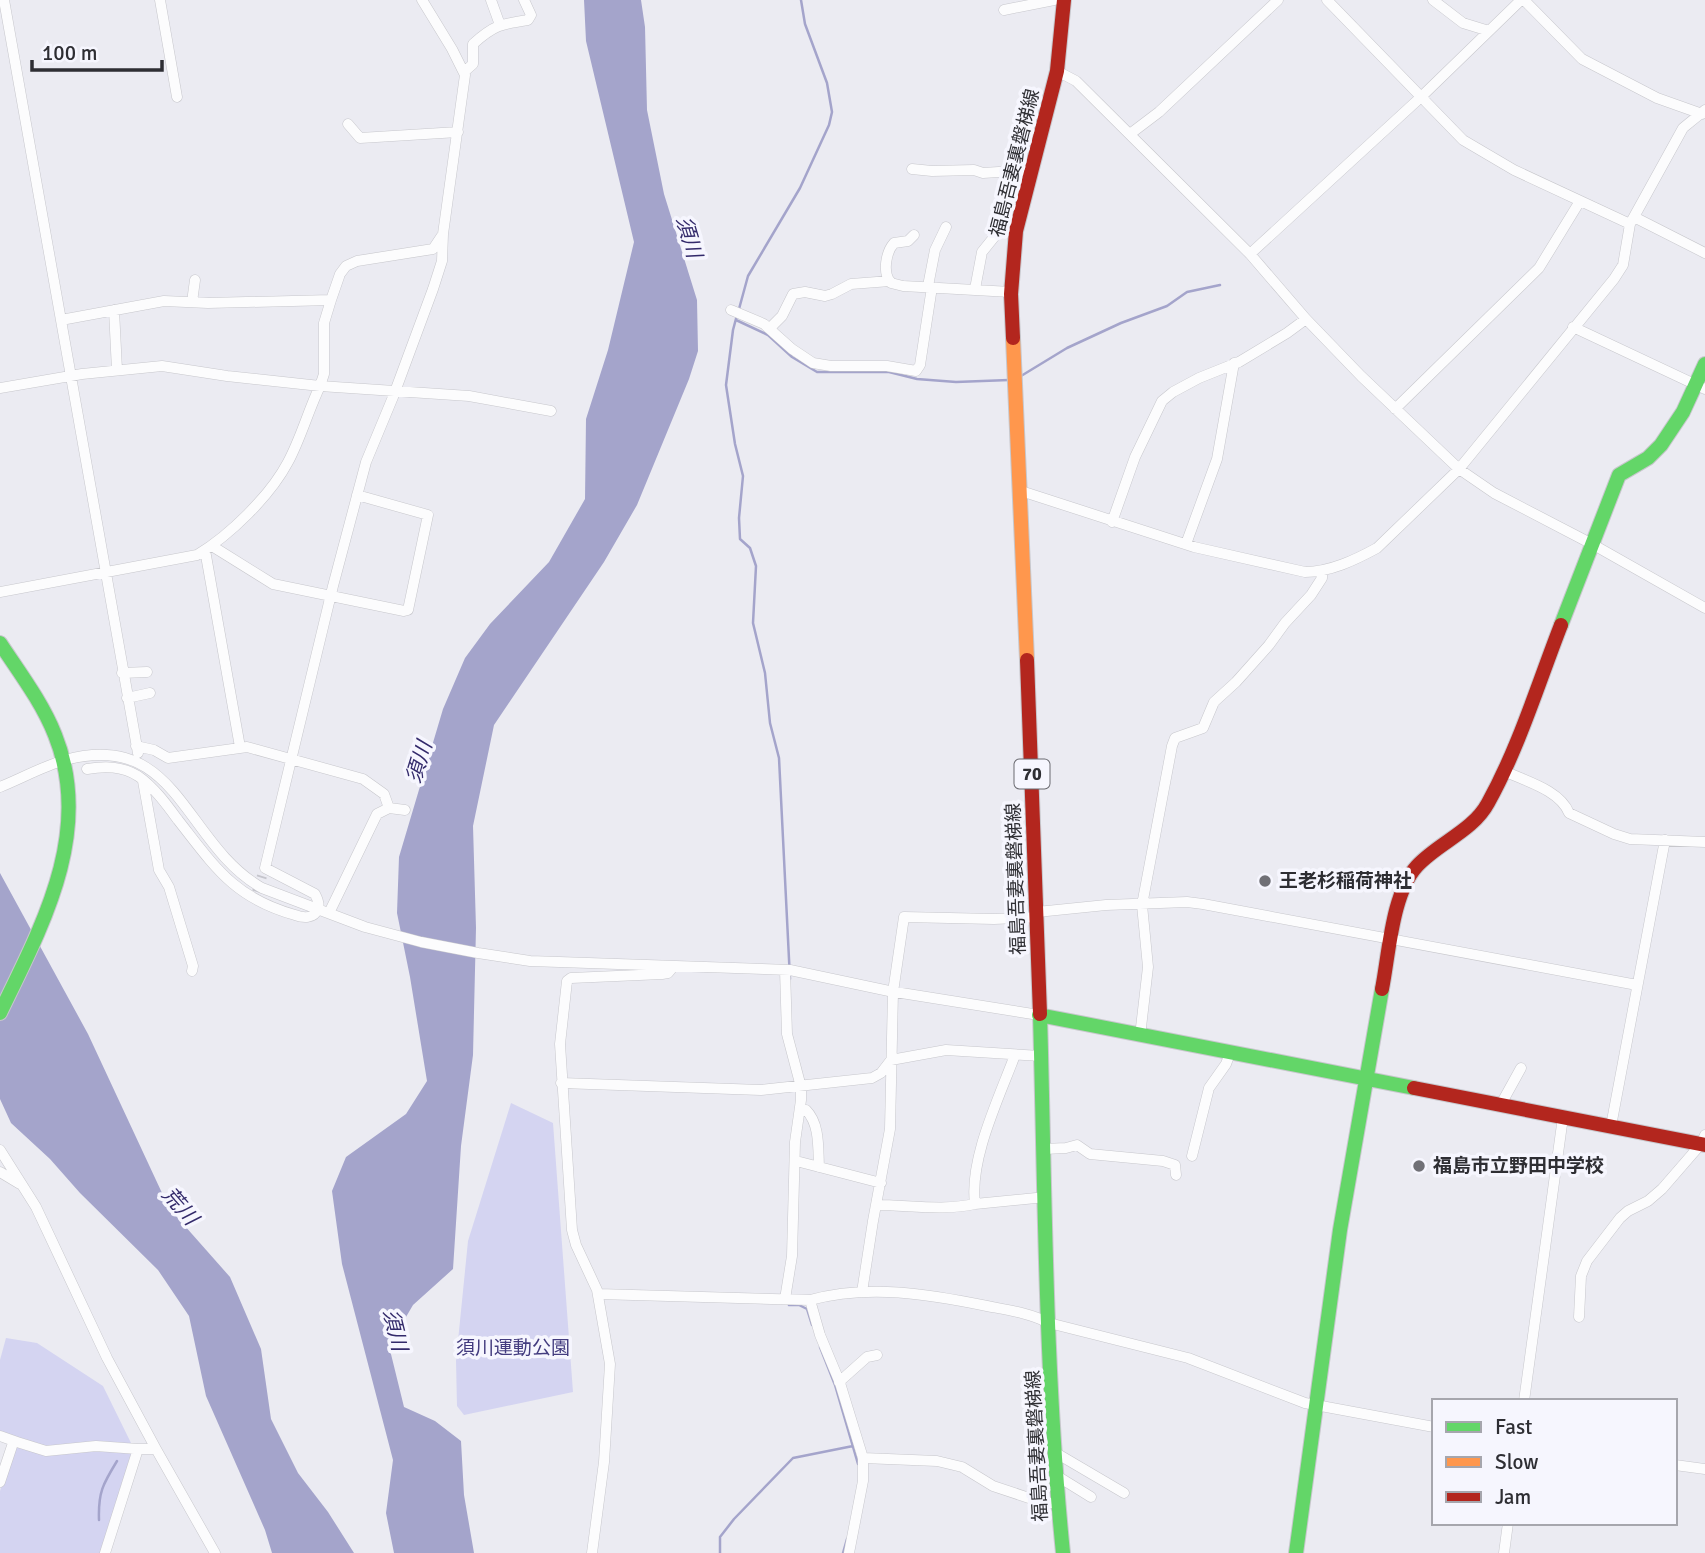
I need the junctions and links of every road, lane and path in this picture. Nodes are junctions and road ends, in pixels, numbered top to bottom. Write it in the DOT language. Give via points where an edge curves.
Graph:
graph roads {
  1 [pos="4,0"];
  2 [pos="160,0"];
  3 [pos="422,0"];
  4 [pos="491,0"];
  5 [pos="524,0"];
  6 [pos="1054,0"];
  7 [pos="1064,0"];
  8 [pos="1278,0"];
  9 [pos="1327,0"];
  10 [pos="1433,0"];
  11 [pos="1523,0"];
  12 [pos="1004,10"];
  13 [pos="499,25"];
  14 [pos="1489,31"];
  15 [pos="1057,71"];
  16 [pos="464,72"];
  17 [pos="177,97"];
  18 [pos="1421,97"];
  19 [pos="1702,116"];
  20 [pos="348,124"];
  21 [pos="458,132"];
  22 [pos="1129,134"];
  23 [pos="912,169"];
  24 [pos="1032,170"];
  25 [pos="1580,201"];
  26 [pos="1004,221"];
  27 [pos="1632,221"];
  28 [pos="947,227"];
  29 [pos="443,234"];
  30 [pos="914,235"];
  31 [pos="1705,253"];
  32 [pos="1250,254"];
  33 [pos="194,280"];
  34 [pos="890,281"];
  35 [pos="930,287"];
  36 [pos="975,289"];
  37 [pos="1011,292"];
  38 [pos="331,300"];
  39 [pos="192,302"];
  40 [pos="114,310"];
  41 [pos="731,310"];
  42 [pos="1306,319"];
  43 [pos="61,320"];
  44 [pos="1573,327"];
  45 [pos="770,328"];
  46 [pos="1234,363"];
  47 [pos="1705,363"];
  48 [pos="117,370"];
  49 [pos="71,376"];
  50 [pos="320,386"];
  51 [pos="1700,387"];
  52 [pos="0,388"];
  53 [pos="396,390"];
  54 [pos="1395,409"];
  55 [pos="551,411"];
  56 [pos="1459,468"];
  57 [pos="1021,491"];
  58 [pos="358,495"];
  59 [pos="1112,522"];
  60 [pos="1186,544"];
  61 [pos="1592,544"];
  62 [pos="208,548"];
  63 [pos="107,572"];
  64 [pos="1322,572"];
  65 [pos="0,592"];
  66 [pos="331,595"];
  67 [pos="1705,608"];
  68 [pos="0,643"];
  69 [pos="147,672"];
  70 [pos="122,673"];
  71 [pos="150,693"];
  72 [pos="127,698"];
  73 [pos="240,747"];
  74 [pos="64,760"];
  75 [pos="290,761"];
  76 [pos="87,769"];
  77 [pos="1504,771"];
  78 [pos="142,775"];
  79 [pos="0,787"];
  80 [pos="388,808"];
  81 [pos="405,810"];
  82 [pos="1665,840"];
  83 [pos="1705,842"];
  84 [pos="1142,905"];
  85 [pos="318,909"];
  86 [pos="330,913"];
  87 [pos="1037,915"];
  88 [pos="1391,939"];
  89 [pos="673,967"];
  90 [pos="785,970"];
  91 [pos="192,971"];
  92 [pos="1637,985"];
  93 [pos="893,992"];
  94 [pos="0,1013"];
  95 [pos="1039,1015"];
  96 [pos="1140,1035"];
  97 [pos="1230,1053"];
  98 [pos="1015,1055"];
  99 [pos="1041,1056"];
  100 [pos="891,1060"];
  101 [pos="1521,1068"];
  102 [pos="1365,1080"];
  103 [pos="561,1083"];
  104 [pos="801,1087"];
  105 [pos="1500,1105"];
  106 [pos="806,1110"];
  107 [pos="1563,1117"];
  108 [pos="1611,1126"];
  109 [pos="1704,1141"];
  110 [pos="1044,1149"];
  111 [pos="0,1150"];
  112 [pos="1192,1156"];
  113 [pos="800,1162"];
  114 [pos="818,1167"];
  115 [pos="0,1172"];
  116 [pos="1176,1175"];
  117 [pos="881,1183"];
  118 [pos="22,1185"];
  119 [pos="1046,1197"];
  120 [pos="975,1203"];
  121 [pos="876,1205"];
  122 [pos="862,1292"];
  123 [pos="598,1294"];
  124 [pos="785,1299"];
  125 [pos="810,1300"];
  126 [pos="1579,1317"];
  127 [pos="1049,1323"];
  128 [pos="877,1354"];
  129 [pos="839,1382"];
  130 [pos="1524,1399"];
  131 [pos="1316,1405"];
  132 [pos="1432,1427"];
  133 [pos="0,1436"];
  134 [pos="18,1442"];
  135 [pos="138,1449"];
  136 [pos="156,1449"];
  137 [pos="1056,1453"];
  138 [pos="863,1458"];
  139 [pos="1677,1465"];
  140 [pos="1705,1469"];
  141 [pos="1057,1476"];
  142 [pos="0,1482"];
  143 [pos="1124,1493"];
  144 [pos="1091,1497"];
  145 [pos="1058,1503"];
  146 [pos="1507,1525"];
  147 [pos="105,1553"];
  148 [pos="215,1553"];
  149 [pos="592,1553"];
  150 [pos="849,1553"];
  151 [pos="1063,1553"];
  152 [pos="1296,1553"];
  153 [pos="1504,1553"];
  1 -- 43 [label="street"];
  2 -- 17 [label="street"];
  3 -- 16 [label="street"];
  4 -- 13 [label="street"];
  5 -- 13 [label="street" via="531,15 528,20"];
  6 -- 12 [label="street"];
  7 -- 15 [label="street, 福島吾妻裏磐梯線 / 70"];
  8 -- 22 [label="street"];
  9 -- 18 [label="street"];
  10 -- 14 [label="street" via="1463,23"];
  11 -- 14 [label="street"];
  11 -- 19 [label="street" via="1582,59"];
  13 -- 16 [label="street" via="473,44 473,64"];
  14 -- 18 [label="street"];
  15 -- 22 [label="street" via="1076,80"];
  15 -- 24 [label="street, 福島吾妻裏磐梯線 / 70"];
  16 -- 21 [label="street"];
  18 -- 25 [label="street" via="1472,148"];
  18 -- 32 [label="street"];
  19 -- 27 [label="street" via="1683,128"];
  20 -- 21 [label="street" via="360,138"];
  21 -- 29 [label="street"];
  22 -- 32 [label="street"];
  23 -- 24 [label="street"];
  24 -- 37 [label="street, 福島吾妻裏磐梯線 / 70" via="1016,231"];
  25 -- 27 [label="street"];
  25 -- 54 [label="street" via="1539,268"];
  26 -- 36 [label="street" via="982,252"];
  27 -- 31 [label="street"];
  27 -- 44 [label="street" via="1623,265"];
  28 -- 35 [label="street" via="935,250"];
  29 -- 38 [label="street" via="433,249 346,266"];
  29 -- 53 [label="street" via="442,261"];
  30 -- 34 [label="street" via="891,245 886,274"];
  32 -- 42 [label="street"];
  33 -- 39 [label="street"];
  34 -- 35 [label="street"];
  34 -- 45 [label="street" via="851,284 825,296 793,294"];
  35 -- 36 [label="street"];
  35 -- 45 [label="street" via="916,370 823,366 804,358"];
  36 -- 37 [label="street"];
  37 -- 57 [label="street, 福島吾妻裏磐梯線 / 70"];
  38 -- 39 [label="street"];
  38 -- 50 [label="street" via="324,323"];
  39 -- 40 [label="street" via="164,301"];
  40 -- 43 [label="street"];
  40 -- 48 [label="street"];
  41 -- 45 [label="street"];
  42 -- 46 [label="street"];
  42 -- 54 [label="street"];
  43 -- 49 [label="street"];
  44 -- 51 [label="street"];
  44 -- 56 [label="street"];
  46 -- 59 [label="street" via="1173,391 1162,401 1135,457"];
  46 -- 60 [label="street" via="1217,459"];
  47 -- 51 [label="street"];
  48 -- 49 [label="street"];
  48 -- 50 [label="street" via="171,366"];
  49 -- 52 [label="street"];
  49 -- 63 [label="street"];
  50 -- 53 [label="street"];
  50 -- 62 [label="street" via="289,461 276,480 233,528"];
  51 -- 61 [label="street" via="1656,451 1619,475"];
  53 -- 55 [label="street" via="469,396"];
  53 -- 58 [label="street" via="366,462"];
  54 -- 56 [label="street"];
  56 -- 61 [label="street" via="1493,493"];
  56 -- 64 [label="street" via="1377,548"];
  57 -- 59 [label="street"];
  57 -- 87 [label="street, 福島吾妻裏磐梯線 / 70"];
  58 -- 66 [label="street"];
  58 -- 66 [label="street" via="428,515 408,610"];
  59 -- 60 [label="street"];
  60 -- 64 [label="street"];
  61 -- 67 [label="street"];
  61 -- 77 [label="street"];
  62 -- 63 [label="street" via="186,558"];
  62 -- 66 [label="street" via="273,584"];
  62 -- 73 [label="street"];
  63 -- 65 [label="street"];
  63 -- 70 [label="street"];
  64 -- 84 [label="street" via="1311,595 1214,702 1203,728 1175,738"];
  66 -- 75 [label="street"];
  68 -- 74 [label="street" via="36,697"];
  69 -- 70 [label="street"];
  70 -- 72 [label="street"];
  71 -- 72 [label="street"];
  72 -- 73 [label="street" via="137,749 154,750 168,758"];
  73 -- 75 [label="street"];
  74 -- 79 [label="street"];
  74 -- 85 [label="street" via="113,754 143,763 171,788 213,846 248,880"];
  74 -- 94 [label="street" via="68,847 54,900"];
  75 -- 80 [label="street" via="363,779 384,794"];
  75 -- 85 [label="street" via="263,872 314,894"];
  76 -- 78 [label="street" via="108,766"];
  77 -- 82 [label="street" via="1552,793 1566,803 1569,813 1614,834"];
  77 -- 88 [label="street" via="1477,818 1426,858 1409,879"];
  78 -- 85 [label="street" via="214,867 238,889 300,917 310,917"];
  78 -- 91 [label="street" via="159,870 170,887"];
  80 -- 81 [label="street"];
  80 -- 86 [label="street" via="373,820"];
  82 -- 83 [label="street"];
  82 -- 92 [label="street"];
  84 -- 87 [label="street"];
  84 -- 88 [label="street" via="1203,904"];
  84 -- 96 [label="street" via="1148,967"];
  85 -- 86 [label="street"];
  86 -- 89 [label="street" via="421,942 478,953 530,961"];
  87 -- 93 [label="street" via="904,917"];
  87 -- 95 [label="street, 福島吾妻裏磐梯線 / 70"];
  88 -- 92 [label="street"];
  88 -- 102 [label="street"];
  89 -- 90 [label="street"];
  89 -- 103 [label="street" via="666,974 568,981 560,1044"];
  90 -- 93 [label="street"];
  90 -- 104 [label="street" via="787,1034"];
  92 -- 108 [label="street"];
  93 -- 95 [label="street"];
  93 -- 100 [label="street"];
  95 -- 96 [label="street"];
  95 -- 99 [label="street, 福島吾妻裏磐梯線 / 70"];
  96 -- 97 [label="street"];
  97 -- 102 [label="street"];
  97 -- 112 [label="street" via="1209,1088"];
  98 -- 99 [label="street"];
  98 -- 100 [label="street" via="946,1050"];
  98 -- 120 [label="street" via="977,1164"];
  99 -- 110 [label="street, 福島吾妻裏磐梯線 / 70"];
  100 -- 104 [label="street" via="872,1078"];
  100 -- 117 [label="street" via="890,1129"];
  101 -- 105 [label="street"];
  102 -- 105 [label="street"];
  102 -- 131 [label="street"];
  103 -- 104 [label="street" via="761,1090"];
  103 -- 123 [label="street" via="572,1230"];
  104 -- 124 [label="street" via="792,1256"];
  105 -- 107 [label="street"];
  106 -- 114 [label="street" via="817,1133"];
  107 -- 108 [label="street"];
  107 -- 130 [label="street"];
  108 -- 109 [label="street"];
  109 -- 126 [label="street" via="1662,1189 1620,1218 1587,1261 1581,1276"];
  110 -- 116 [label="street" via="1077,1146 1090,1154 1164,1161 1175,1166"];
  110 -- 119 [label="street, 福島吾妻裏磐梯線 / 70"];
  111 -- 118 [label="street"];
  113 -- 114 [label="street"];
  114 -- 117 [label="street"];
  115 -- 118 [label="street"];
  117 -- 121 [label="street"];
  118 -- 136 [label="street"];
  119 -- 120 [label="street"];
  119 -- 127 [label="street, 福島吾妻裏磐梯線 / 70"];
  120 -- 121 [label="street" via="935,1208"];
  121 -- 122 [label="street"];
  122 -- 125 [label="street"];
  122 -- 127 [label="street" via="923,1293"];
  123 -- 124 [label="street"];
  123 -- 149 [label="street" via="610,1364"];
  124 -- 125 [label="street"];
  125 -- 129 [label="street"];
  127 -- 131 [label="street" via="1188,1358"];
  127 -- 137 [label="street, 福島吾妻裏磐梯線 / 70"];
  128 -- 129 [label="street" via="867,1357"];
  129 -- 138 [label="street"];
  131 -- 132 [label="street"];
  131 -- 152 [label="street"];
  133 -- 134 [label="street"];
  134 -- 135 [label="street" via="46,1451 96,1446"];
  134 -- 142 [label="street" via="13,1443"];
  135 -- 136 [label="street"];
  135 -- 147 [label="street"];
  136 -- 148 [label="street"];
  137 -- 141 [label="street, 福島吾妻裏磐梯線 / 70"];
  137 -- 143 [label="street"];
  138 -- 145 [label="street" via="937,1461 962,1467 993,1486 1044,1503"];
  138 -- 150 [label="street"];
  139 -- 140 [label="street"];
  141 -- 144 [label="street"];
  141 -- 145 [label="street, 福島吾妻裏磐梯線 / 70"];
  145 -- 151 [label="street, 福島吾妻裏磐梯線 / 70"];
  146 -- 153 [label="street"];
}
